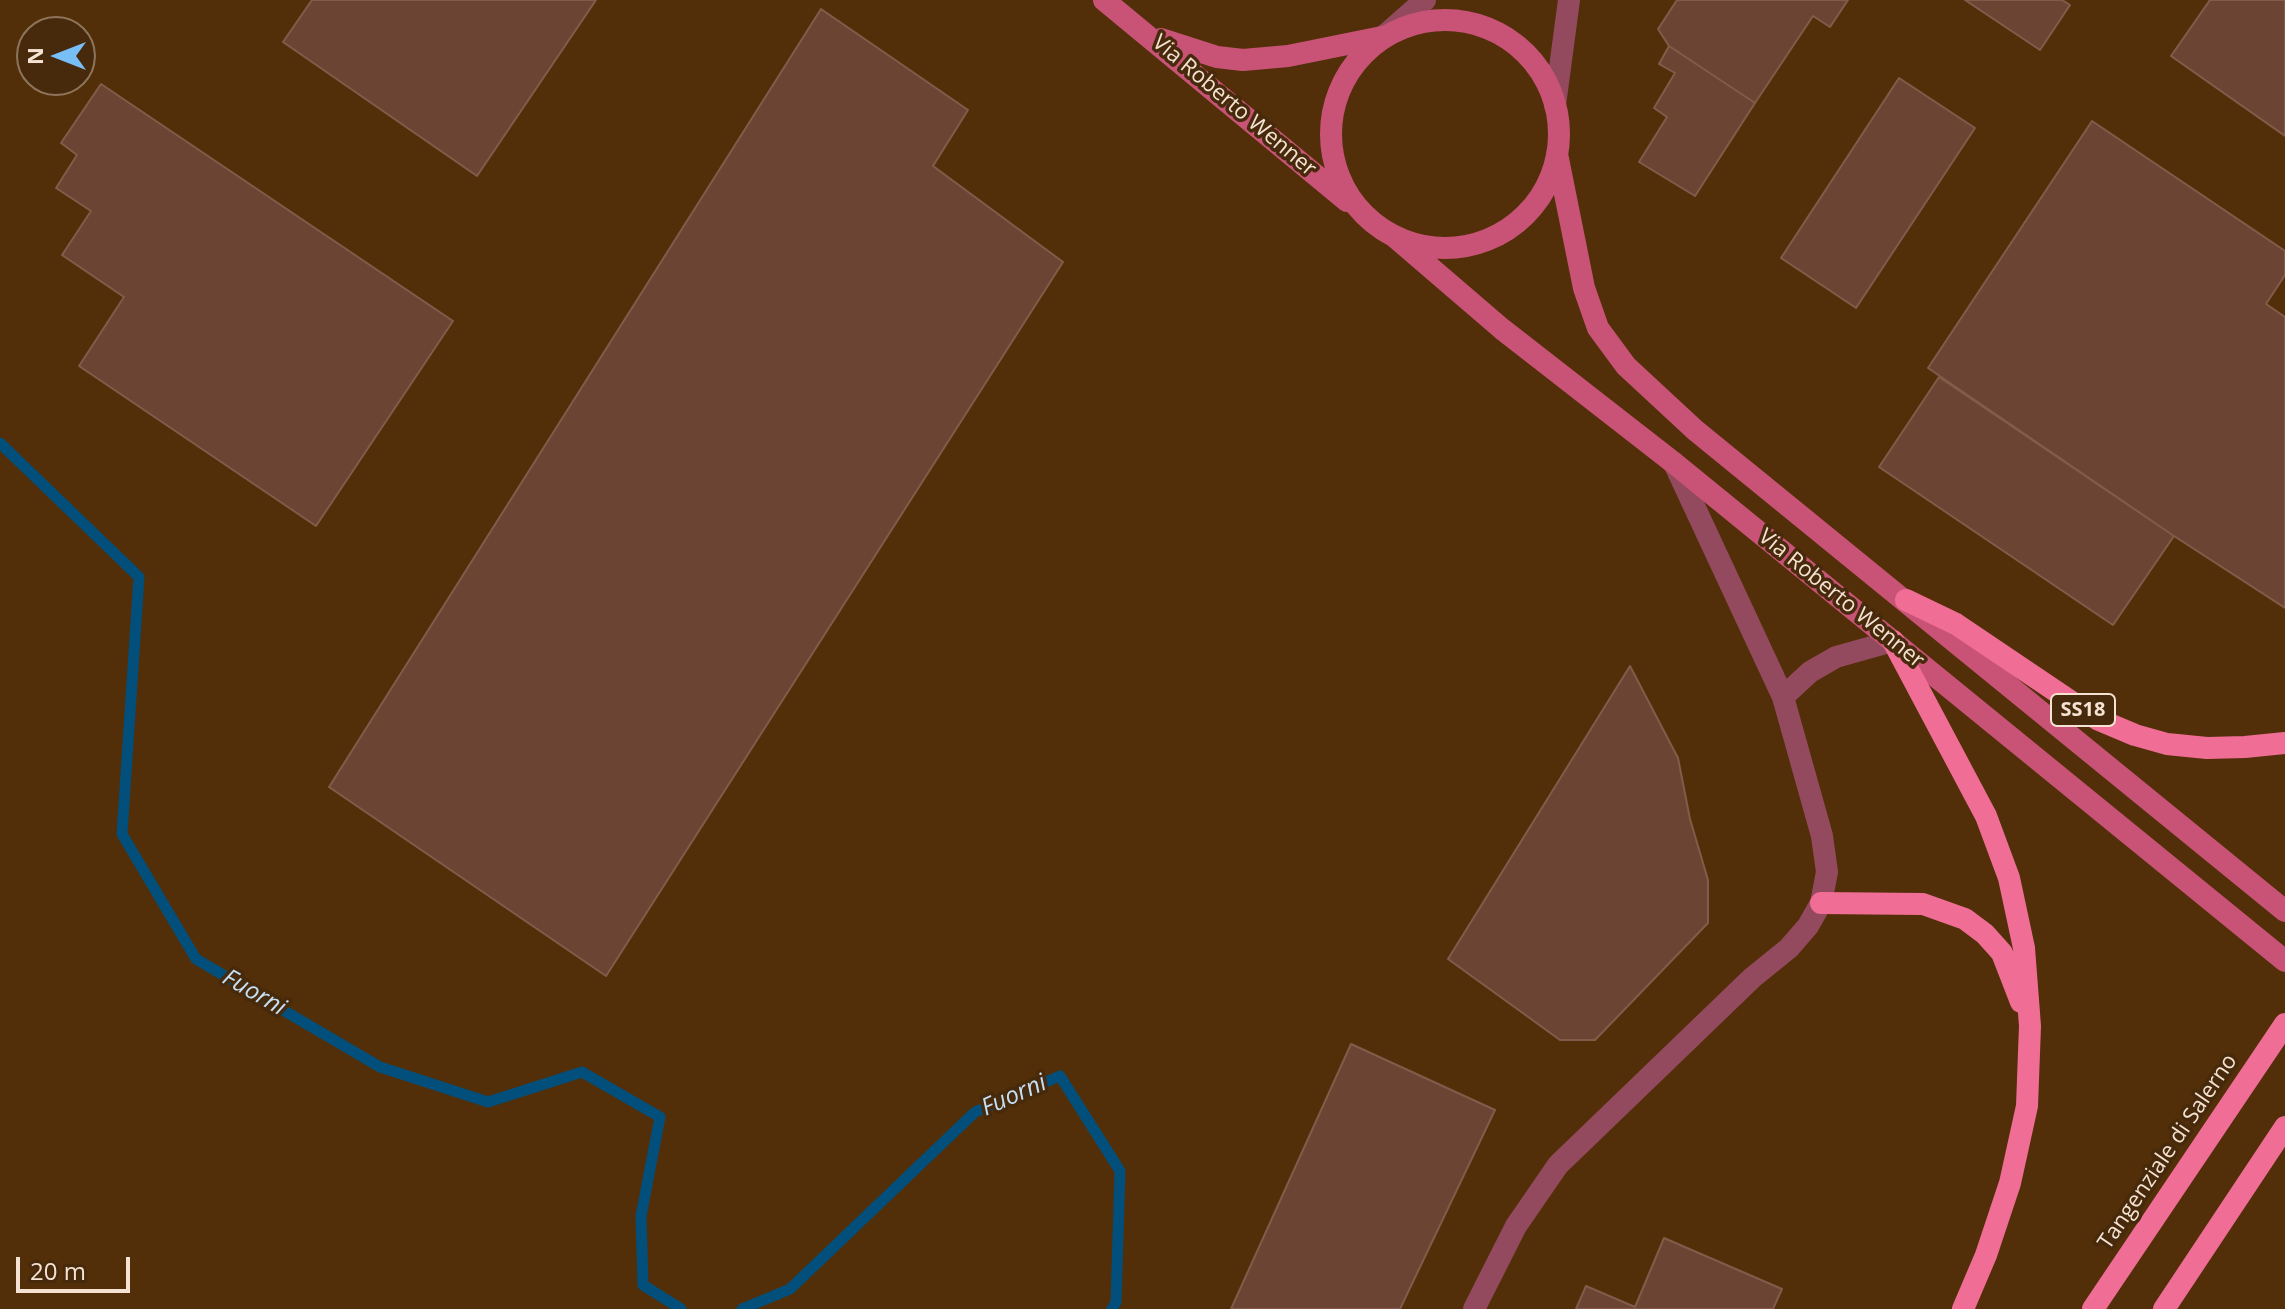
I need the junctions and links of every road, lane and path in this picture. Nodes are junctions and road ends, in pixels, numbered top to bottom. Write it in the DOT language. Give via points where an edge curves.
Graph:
graph roads {
  1 [pos="1104,0"];
  2 [pos="1425,0"];
  3 [pos="1569,0"];
  4 [pos="1147,34"];
  5 [pos="1383,37"];
  6 [pos="1555,105"];
  7 [pos="1557,154"];
  8 [pos="1362,213"];
  9 [pos="1396,238"];
  10 [pos="1674,463"];
  11 [pos="1906,600"];
  12 [pos="1893,641"];
  13 [pos="1783,697"];
  14 [pos="2285,743"];
  15 [pos="1821,903"];
  16 [pos="2285,911"];
  17 [pos="2285,961"];
  18 [pos="2285,1024"];
  19 [pos="2030,1026"];
  20 [pos="2285,1127"];
  21 [pos="1474,1309"];
  22 [pos="1963,1309"];
  23 [pos="2093,1309"];
  24 [pos="2164,1309"];
  1 -- 4 [label="main road, Via Roberto Wenner"];
  2 -- 5 [label="street"];
  3 -- 6 [label="street"];
  4 -- 5 [label="main road" via="1243,60"];
  4 -- 8 [label="main road, Via Roberto Wenner"];
  5 -- 6 [label="main road" via="1440,20 1487,27 1517,45 1541,72"];
  5 -- 8 [label="main road" via="1358,59 1340,88 1331,120 1332,154 1343,186"];
  6 -- 7 [label="main road"];
  7 -- 9 [label="main road" via="1548,183 1510,228 1483,242 1454,248 1424,247"];
  7 -- 11 [label="main road, Via Roberto Wenner" via="1584,288 1598,328 1626,366 1695,430"];
  8 -- 9 [label="main road"];
  9 -- 10 [label="main road, Via Roberto Wenner" via="1502,329"];
  10 -- 12 [label="main road, Via Roberto Wenner"];
  10 -- 13 [label="street"];
  11 -- 14 [label="highway, SS18" via="1956,624 2097,719 2135,735 2207,748"];
  11 -- 16 [label="main road, Via Roberto Wenner"];
  12 -- 13 [label="street" via="1836,657"];
  12 -- 17 [label="main road, Via Roberto Wenner"];
  12 -- 19 [label="highway" via="1986,816 2009,878 2024,948"];
  13 -- 15 [label="street" via="1822,836 1827,872"];
  15 -- 19 [label="highway" via="1923,904 1965,919 2002,953"];
  15 -- 21 [label="street" via="1789,948 1558,1165 1516,1226"];
  18 -- 23 [label="highway, Tangenziale di Salerno"];
  19 -- 22 [label="highway" via="2027,1106 2010,1183"];
  20 -- 24 [label="highway"];
}
